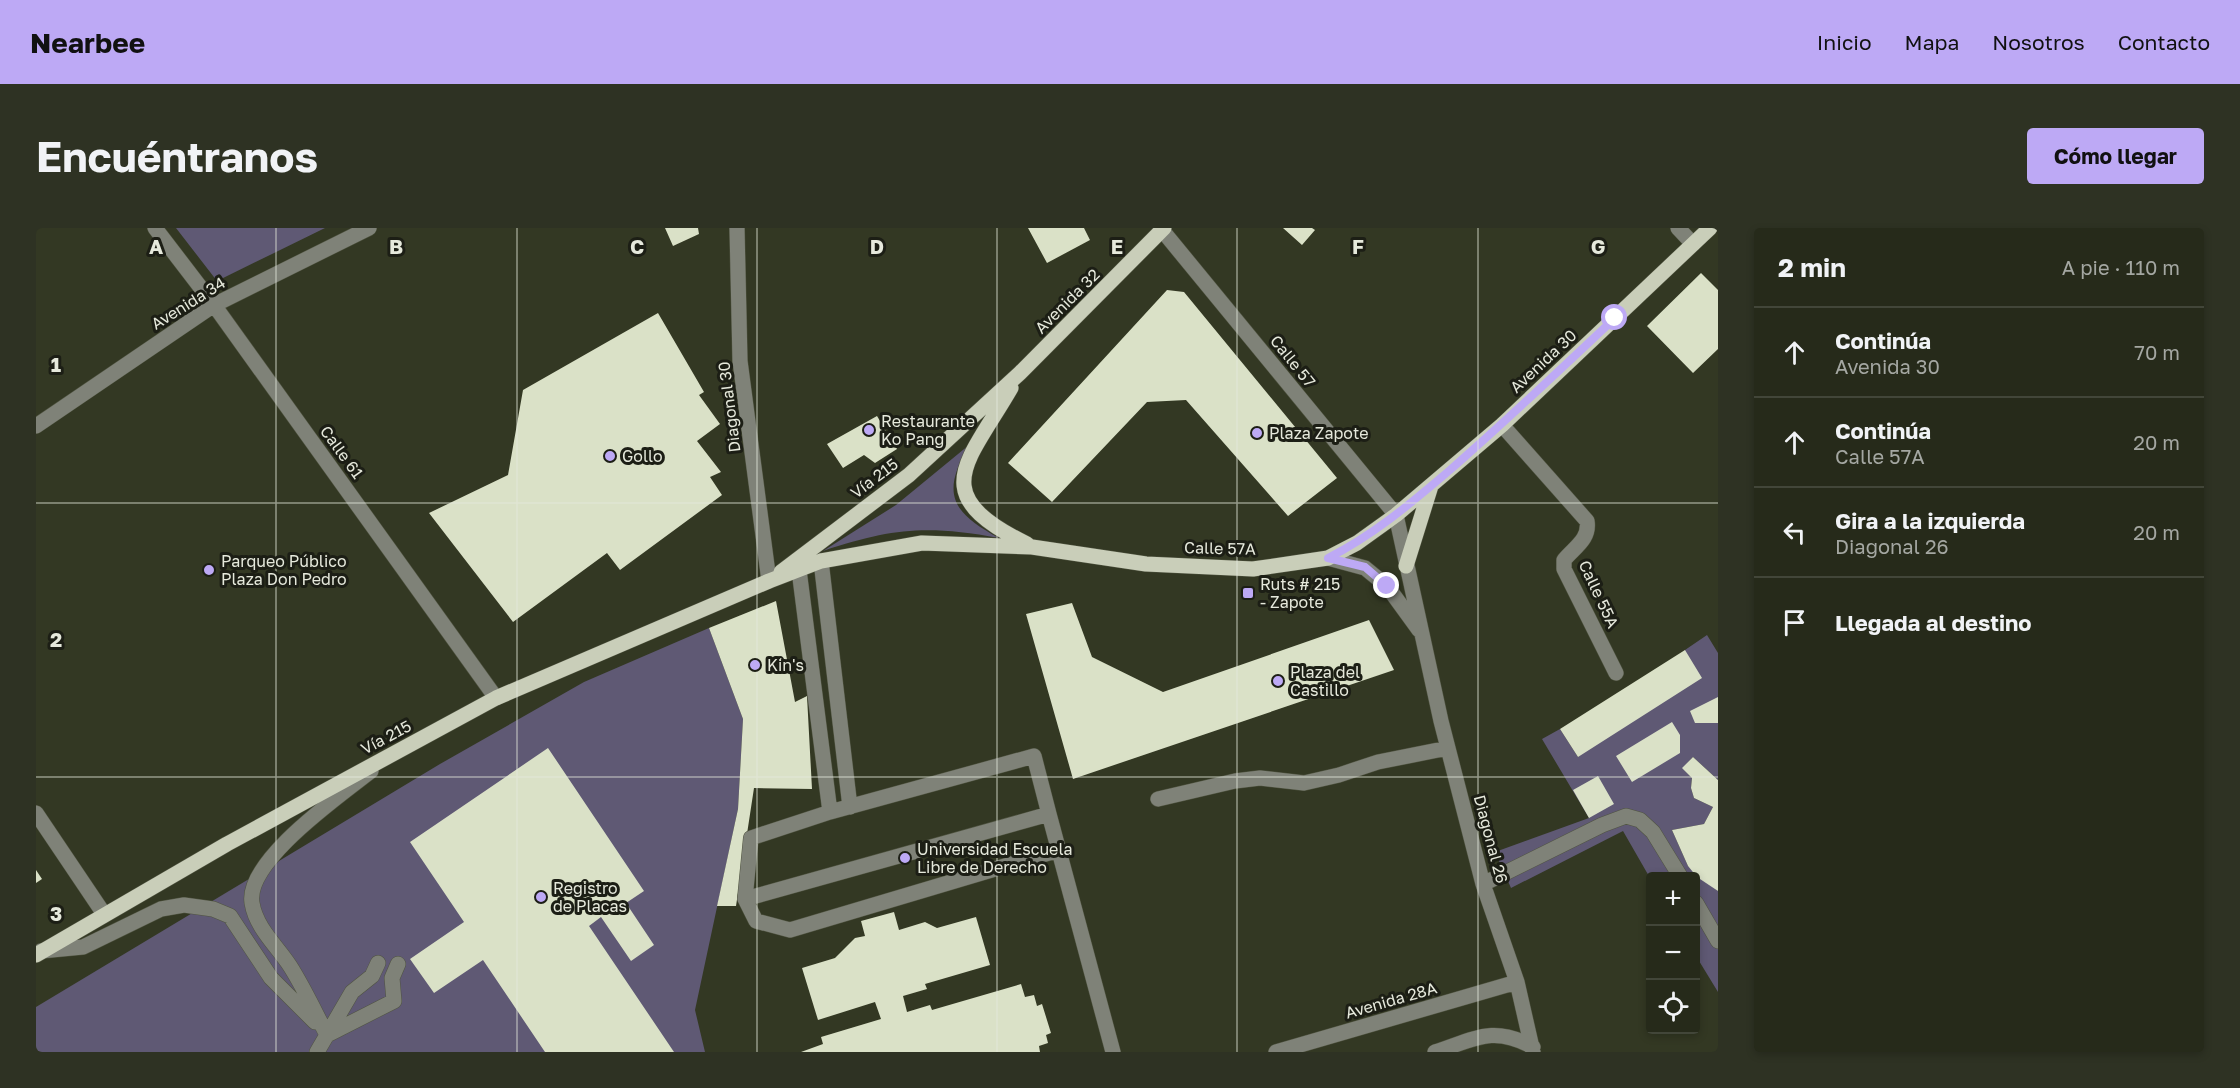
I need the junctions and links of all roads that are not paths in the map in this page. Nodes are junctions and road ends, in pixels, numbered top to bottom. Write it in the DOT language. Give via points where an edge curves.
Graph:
graph roads {
  1 [pos="155,228"];
  2 [pos="369,228"];
  3 [pos="737,228"];
  4 [pos="1678,228"];
  5 [pos="1710,228"];
  6 [pos="1163,229"];
  7 [pos="1693,244"];
  8 [pos="214,305"];
  9 [pos="1020,373"];
  10 [pos="1502,424"];
  11 [pos="36,426"];
  12 [pos="1431,485"];
  13 [pos="1396,515"];
  14 [pos="1032,547"];
  15 [pos="1328,558"];
  16 [pos="821,561"];
  17 [pos="1406,566"];
  18 [pos="799,570"];
  19 [pos="769,581"];
  20 [pos="1421,632"];
  21 [pos="1616,673"];
  22 [pos="496,699"];
  23 [pos="1448,748"];
  24 [pos="396,752"];
  25 [pos="1158,799"];
  26 [pos="850,807"];
  27 [pos="830,812"];
  28 [pos="36,813"];
  29 [pos="1049,814"];
  30 [pos="1059,850"];
  31 [pos="1678,872"];
  32 [pos="1483,884"];
  33 [pos="745,899"];
  34 [pos="1700,911"];
  35 [pos="104,914"];
  36 [pos="1718,941"];
  37 [pos="39,953"];
  38 [pos="378,963"];
  39 [pos="398,964"];
  40 [pos="1517,982"];
  41 [pos="327,1035"];
  42 [pos="1533,1050"];
  43 [pos="317,1052"];
  44 [pos="1113,1052"];
  45 [pos="1276,1052"];
  46 [pos="1435,1052"];
  1 -- 8 [label="street, Calle 61"];
  2 -- 8 [label="street, Avenida 34"];
  3 -- 19 [label="street, Diagonal 30" via="740,361"];
  4 -- 7 [label="street"];
  5 -- 7 [label="main road, Avenida 30"];
  6 -- 9 [label="main road, Avenida 32"];
  6 -- 13 [label="street, Calle 57"];
  7 -- 10 [label="main road, Avenida 30"];
  8 -- 11 [label="street, Avenida 34"];
  8 -- 22 [label="street, Calle 61"];
  9 -- 14 [label="main road" via="963,471 964,490 972,509 995,528"];
  9 -- 19 [label="main road, Vía 215" via="909,475"];
  10 -- 12 [label="main road, Avenida 30"];
  10 -- 21 [label="street, Calle 55A" via="1587,521 1589,531 1564,560 1564,569"];
  12 -- 13 [label="main road, Avenida 30"];
  12 -- 17 [label="main road"];
  13 -- 15 [label="main road, Calle 57A"];
  13 -- 17 [label="street, Diagonal 26"];
  14 -- 15 [label="main road, Calle 57A" via="1146,564 1253,569"];
  14 -- 16 [label="main road, Vía 215" via="922,543"];
  15 -- 20 [label="street, Diagonal 26" via="1365,567 1387,586"];
  16 -- 18 [label="main road, Vía 215"];
  16 -- 26 [label="street"];
  17 -- 20 [label="street, Diagonal 26"];
  18 -- 19 [label="main road, Vía 215"];
  18 -- 27 [label="street"];
  19 -- 22 [label="main road, Vía 215"];
  20 -- 23 [label="street, Diagonal 26"];
  22 -- 24 [label="main road, Vía 215"];
  23 -- 25 [label="street" via="1304,783 1260,778"];
  23 -- 32 [label="street, Diagonal 26"];
  24 -- 35 [label="main road, Vía 215"];
  24 -- 41 [label="street" via="271,855 255,884 252,902 259,924 290,966"];
  26 -- 27 [label="street"];
  26 -- 29 [label="street" via="1035,756"];
  27 -- 33 [label="street" via="751,838"];
  28 -- 35 [label="street"];
  29 -- 30 [label="street"];
  29 -- 33 [label="street"];
  30 -- 33 [label="street" via="790,930 756,921"];
  30 -- 44 [label="street"];
  31 -- 32 [label="street" via="1653,832 1640,820 1626,816"];
  32 -- 40 [label="street, Diagonal 26"];
  34 -- 36 [label="street"];
  35 -- 37 [label="main road, Vía 215"];
  37 -- 41 [label="street" via="83,947 161,909 184,905 213,909 230,916 271,978"];
  38 -- 41 [label="street" via="372,976 352,992"];
  39 -- 41 [label="street" via="392,978 394,1001"];
  40 -- 42 [label="street, Diagonal 26"];
  40 -- 45 [label="street, Avenida 28A"];
  41 -- 43 [label="street"];
  42 -- 46 [label="street" via="1513,1036 1492,1034"];
}
